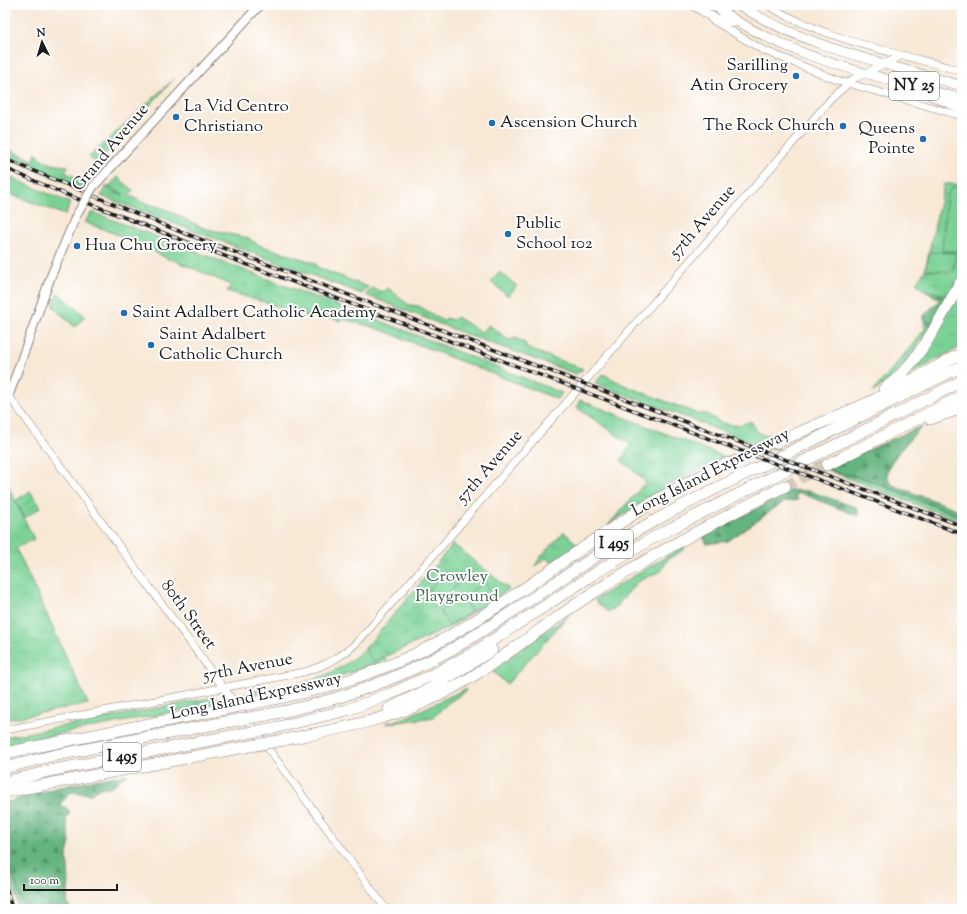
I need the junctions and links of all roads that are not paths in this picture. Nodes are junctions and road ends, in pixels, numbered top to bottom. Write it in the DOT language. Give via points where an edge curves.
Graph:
graph roads {
  1 [pos="260,5"];
  2 [pos="692,5"];
  3 [pos="713,5"];
  4 [pos="767,5"];
  5 [pos="741,6"];
  6 [pos="741,24"];
  7 [pos="903,55"];
  8 [pos="887,64"];
  9 [pos="962,71"];
  10 [pos="866,72"];
  11 [pos="942,80"];
  12 [pos="962,80"];
  13 [pos="903,83"];
  14 [pos="846,84"];
  15 [pos="962,86"];
  16 [pos="962,99"];
  17 [pos="962,109"];
  18 [pos="962,116"];
  19 [pos="962,280"];
  20 [pos="962,353"];
  21 [pos="962,366"];
  22 [pos="962,381"];
  23 [pos="9,396"];
  24 [pos="962,396"];
  25 [pos="5,406"];
  26 [pos="962,408"];
  27 [pos="847,411"];
  28 [pos="890,433"];
  29 [pos="775,443"];
  30 [pos="728,463"];
  31 [pos="827,465"];
  32 [pos="785,486"];
  33 [pos="530,616"];
  34 [pos="223,688"];
  35 [pos="342,728"];
  36 [pos="5,730"];
  37 [pos="5,753"];
  38 [pos="5,768"];
  39 [pos="8,791"];
  40 [pos="386,909"];
  1 -- 23 [label="main road, Grand Avenue, bridge" via="93,186 76,216 51,276"];
  2 -- 6 [label="main road" via="716,19"];
  2 -- 14 [label="street" via="764,50"];
  3 -- 6 [label="main road, NY 25"];
  4 -- 7 [label="street" via="810,26"];
  5 -- 8 [label="main road, NY 25" via="796,35"];
  6 -- 10 [label="main road, NY 25" via="776,43"];
  7 -- 8 [label="street, 57th Avenue"];
  7 -- 9 [label="street"];
  8 -- 10 [label="street, 57th Avenue"];
  8 -- 11 [label="main road, NY 25"];
  10 -- 13 [label="main road, NY 25"];
  10 -- 14 [label="street, 57th Avenue"];
  11 -- 12 [label="main road"];
  11 -- 15 [label="main road, NY 25"];
  13 -- 16 [label="main road, NY 25"];
  13 -- 17 [label="main road"];
  14 -- 18 [label="street"];
  14 -- 34 [label="street, 57th Avenue" via="754,186 353,647 314,670"];
  19 -- 27 [label="highway" via="908,366 886,387"];
  20 -- 27 [label="highway" via="872,401"];
  21 -- 38 [label="highway, Long Island Expressway / I 495, bridge" via="655,520 474,636 434,659 393,678 351,694 308,706 51,756"];
  22 -- 33 [label="highway, Long Island Expressway / I 495" via="676,525 616,559"];
  23 -- 25 [label="main road, Grand Avenue"];
  23 -- 34 [label="street, 80th Street"];
  24 -- 28 [label="highway"];
  26 -- 28 [label="highway"];
  27 -- 29 [label="highway"];
  28 -- 31 [label="highway"];
  30 -- 37 [label="highway, bridge" via="663,496 469,624 394,664 307,693"];
  32 -- 35 [label="highway" via="687,537 608,583 455,687 403,711"];
  33 -- 35 [label="highway" via="497,646 442,682 400,704"];
  33 -- 39 [label="highway, Long Island Expressway / I 495, bridge" via="473,653 411,685 347,710 274,728 54,770"];
  34 -- 36 [label="street, 57th Avenue"];
  34 -- 40 [label="street, 80th Street"];
  35 -- 39 [label="highway, bridge"];
}
